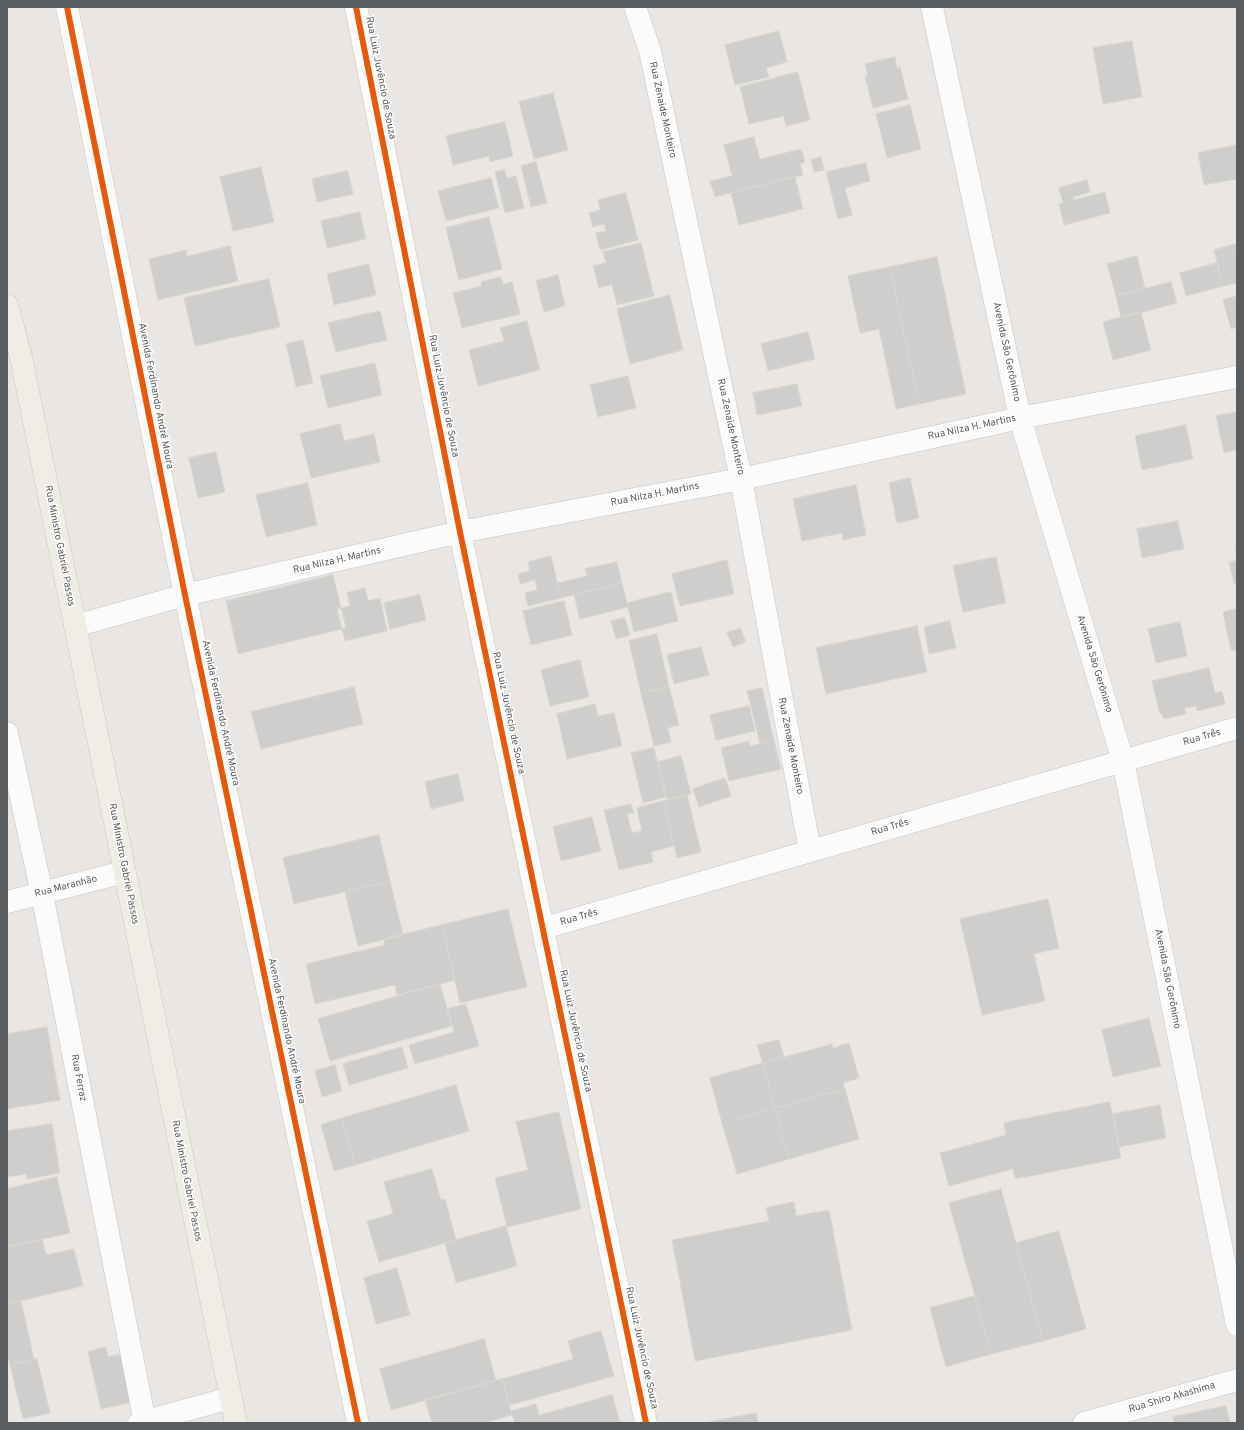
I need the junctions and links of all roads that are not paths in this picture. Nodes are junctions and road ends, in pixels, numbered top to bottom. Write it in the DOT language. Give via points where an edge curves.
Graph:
graph roads {
  1 [pos="67,7"];
  2 [pos="356,7"];
  3 [pos="634,7"];
  4 [pos="932,7"];
  5 [pos="7,305"];
  6 [pos="7,334"];
  7 [pos="21,357"];
  8 [pos="1237,377"];
  9 [pos="1020,418"];
  10 [pos="741,479"];
  11 [pos="460,532"];
  12 [pos="185,595"];
  13 [pos="75,626"];
  14 [pos="1237,728"];
  15 [pos="7,733"];
  16 [pos="1123,761"];
  17 [pos="810,851"];
  18 [pos="124,872"];
  19 [pos="42,894"];
  20 [pos="7,902"];
  21 [pos="544,928"];
  22 [pos="1237,1325"];
  23 [pos="1237,1380"];
  24 [pos="230,1398"];
  25 [pos="143,1423"];
  26 [pos="236,1423"];
  27 [pos="358,1423"];
  28 [pos="646,1423"];
  29 [pos="1084,1423"];
  1 -- 12 [label="street, Avenida Ferdinando André Moura"];
  2 -- 11 [label="street, Rua Luiz Juvêncio de Souza"];
  3 -- 10 [label="street, Rua Zenaide Monteiro" via="650,51"];
  4 -- 9 [label="street, Avenida São Gerônimo"];
  5 -- 7 [label="main road, Rua Ministro Gabriel Passos"];
  6 -- 7 [label="main road"];
  7 -- 13 [label="main road, Rua Ministro Gabriel Passos"];
  8 -- 9 [label="street, Rua Nilza H. Martins"];
  9 -- 10 [label="street, Rua Nilza H. Martins"];
  9 -- 16 [label="street, Avenida São Gerônimo"];
  10 -- 11 [label="street, Rua Nilza H. Martins"];
  10 -- 17 [label="street, Rua Zenaide Monteiro"];
  11 -- 12 [label="street, Rua Nilza H. Martins"];
  11 -- 21 [label="street, Rua Luiz Juvêncio de Souza"];
  12 -- 13 [label="street, Rua Nilza H. Martins"];
  12 -- 27 [label="street, Avenida Ferdinando André Moura"];
  13 -- 18 [label="main road, Rua Ministro Gabriel Passos"];
  14 -- 16 [label="street, Rua Três"];
  15 -- 19 [label="street, Rua Ferraz"];
  16 -- 17 [label="street, Rua Três"];
  16 -- 22 [label="street, Avenida São Gerônimo"];
  17 -- 21 [label="street, Rua Três"];
  18 -- 19 [label="street, Rua Maranhão"];
  18 -- 24 [label="main road, Rua Ministro Gabriel Passos"];
  19 -- 20 [label="street, Rua Maranhão"];
  19 -- 25 [label="street, Rua Ferraz"];
  21 -- 28 [label="street, Rua Luiz Juvêncio de Souza"];
  23 -- 29 [label="street, Rua Shiro Akashima"];
  24 -- 25 [label="street"];
  24 -- 26 [label="main road, Rua Ministro Gabriel Passos"];
}
